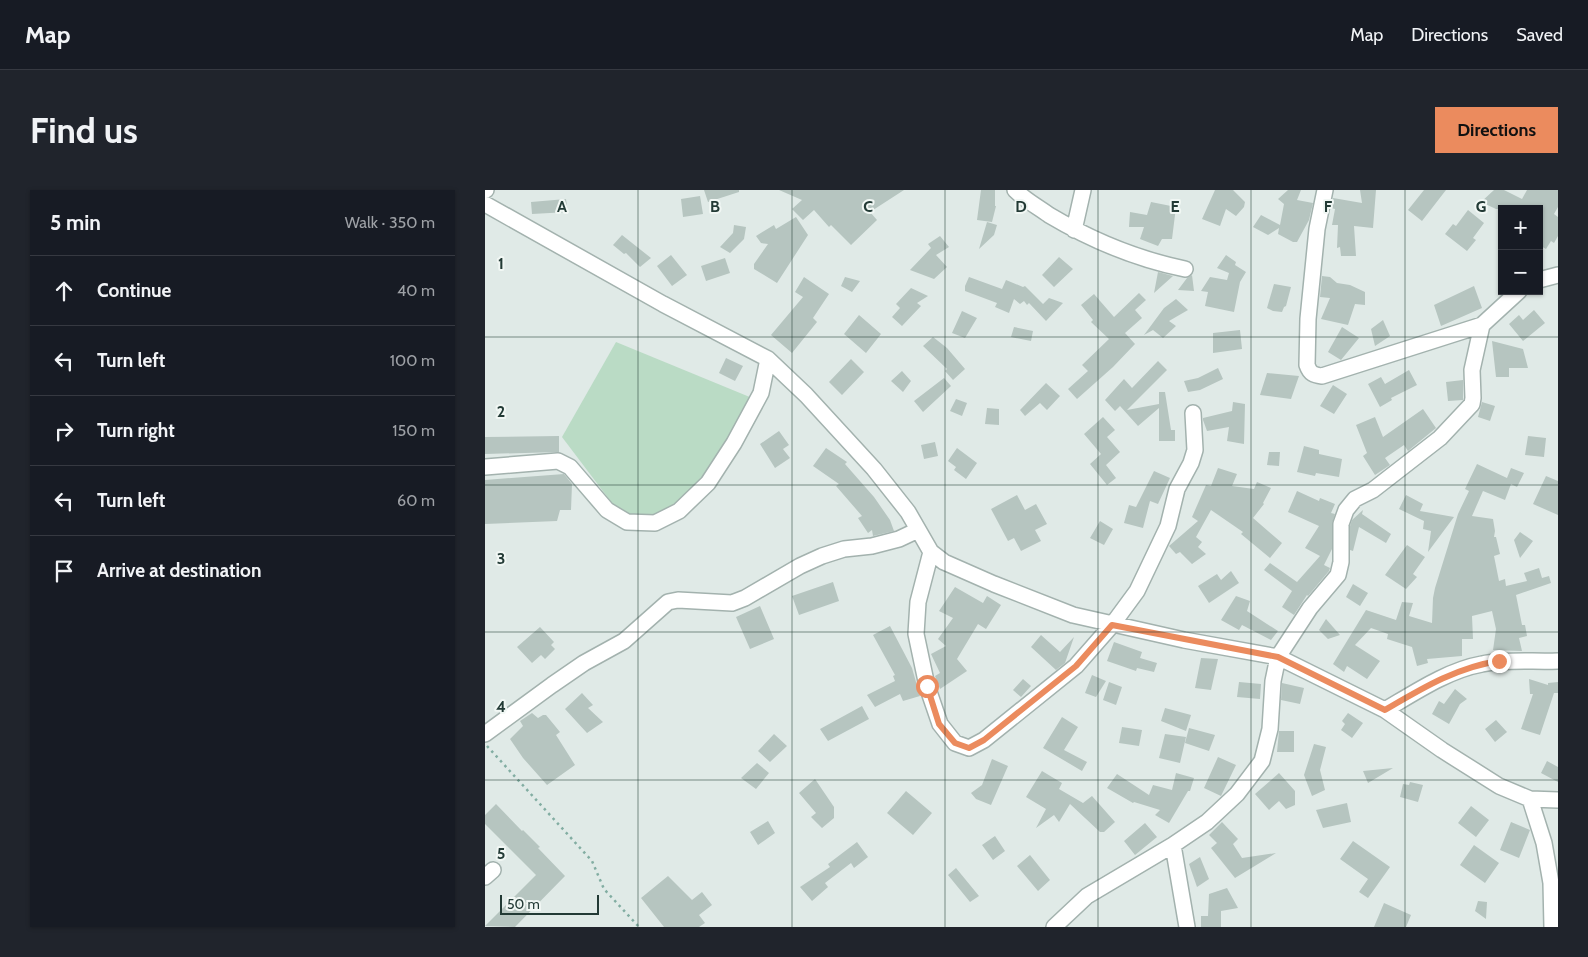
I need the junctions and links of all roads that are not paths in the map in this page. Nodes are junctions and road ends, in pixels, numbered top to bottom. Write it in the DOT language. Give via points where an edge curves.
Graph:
graph roads {
  1 [pos="1015,190"];
  2 [pos="1083,190"];
  3 [pos="1325,190"];
  4 [pos="485,204"];
  5 [pos="1074,230"];
  6 [pos="1185,269"];
  7 [pos="1558,275"];
  8 [pos="1543,279"];
  9 [pos="1515,295"];
  10 [pos="1483,325"];
  11 [pos="768,359"];
  12 [pos="1193,413"];
  13 [pos="485,467"];
  14 [pos="918,530"];
  15 [pos="931,552"];
  16 [pos="1112,625"];
  17 [pos="1278,657"];
  18 [pos="1558,661"];
  19 [pos="1385,710"];
  20 [pos="485,734"];
  21 [pos="1530,799"];
  22 [pos="1558,800"];
  23 [pos="1173,845"];
  24 [pos="1054,927"];
  25 [pos="1187,927"];
  26 [pos="1552,927"];
  1 -- 5 [label="street"];
  2 -- 5 [label="street"];
  3 -- 10 [label="street" via="1317,229 1308,319 1309,371 1323,376"];
  4 -- 11 [label="street"];
  5 -- 6 [label="street" via="1125,252"];
  7 -- 8 [label="street"];
  9 -- 10 [label="street"];
  10 -- 17 [label="street" via="1472,370 1471,404 1440,438 1373,490 1355,499 1346,510 1341,524 1338,575 1310,608"];
  11 -- 13 [label="street" via="761,392 734,444 708,483 679,511 655,523 627,522 607,510 569,467 558,461"];
  11 -- 14 [label="street" via="806,395 873,469 908,512"];
  12 -- 16 [label="street" via="1195,450 1177,489 1168,526 1137,591"];
  14 -- 15 [label="street"];
  14 -- 20 [label="street" via="872,546 844,549 822,556 732,603 668,602 624,641 584,663"];
  15 -- 16 [label="street" via="944,562 994,584 1073,615"];
  15 -- 16 [label="street" via="918,602 916,634 939,724 955,743 969,748 984,740 1076,666"];
  16 -- 17 [label="street"];
  17 -- 19 [label="street"];
  17 -- 23 [label="street" via="1270,729 1262,761 1237,794 1207,822"];
  18 -- 19 [label="street" via="1480,664 1424,687"];
  19 -- 21 [label="street" via="1492,782"];
  21 -- 22 [label="street"];
  21 -- 26 [label="street" via="1544,843 1551,883"];
  23 -- 24 [label="street" via="1087,896"];
  23 -- 25 [label="street"];
}
